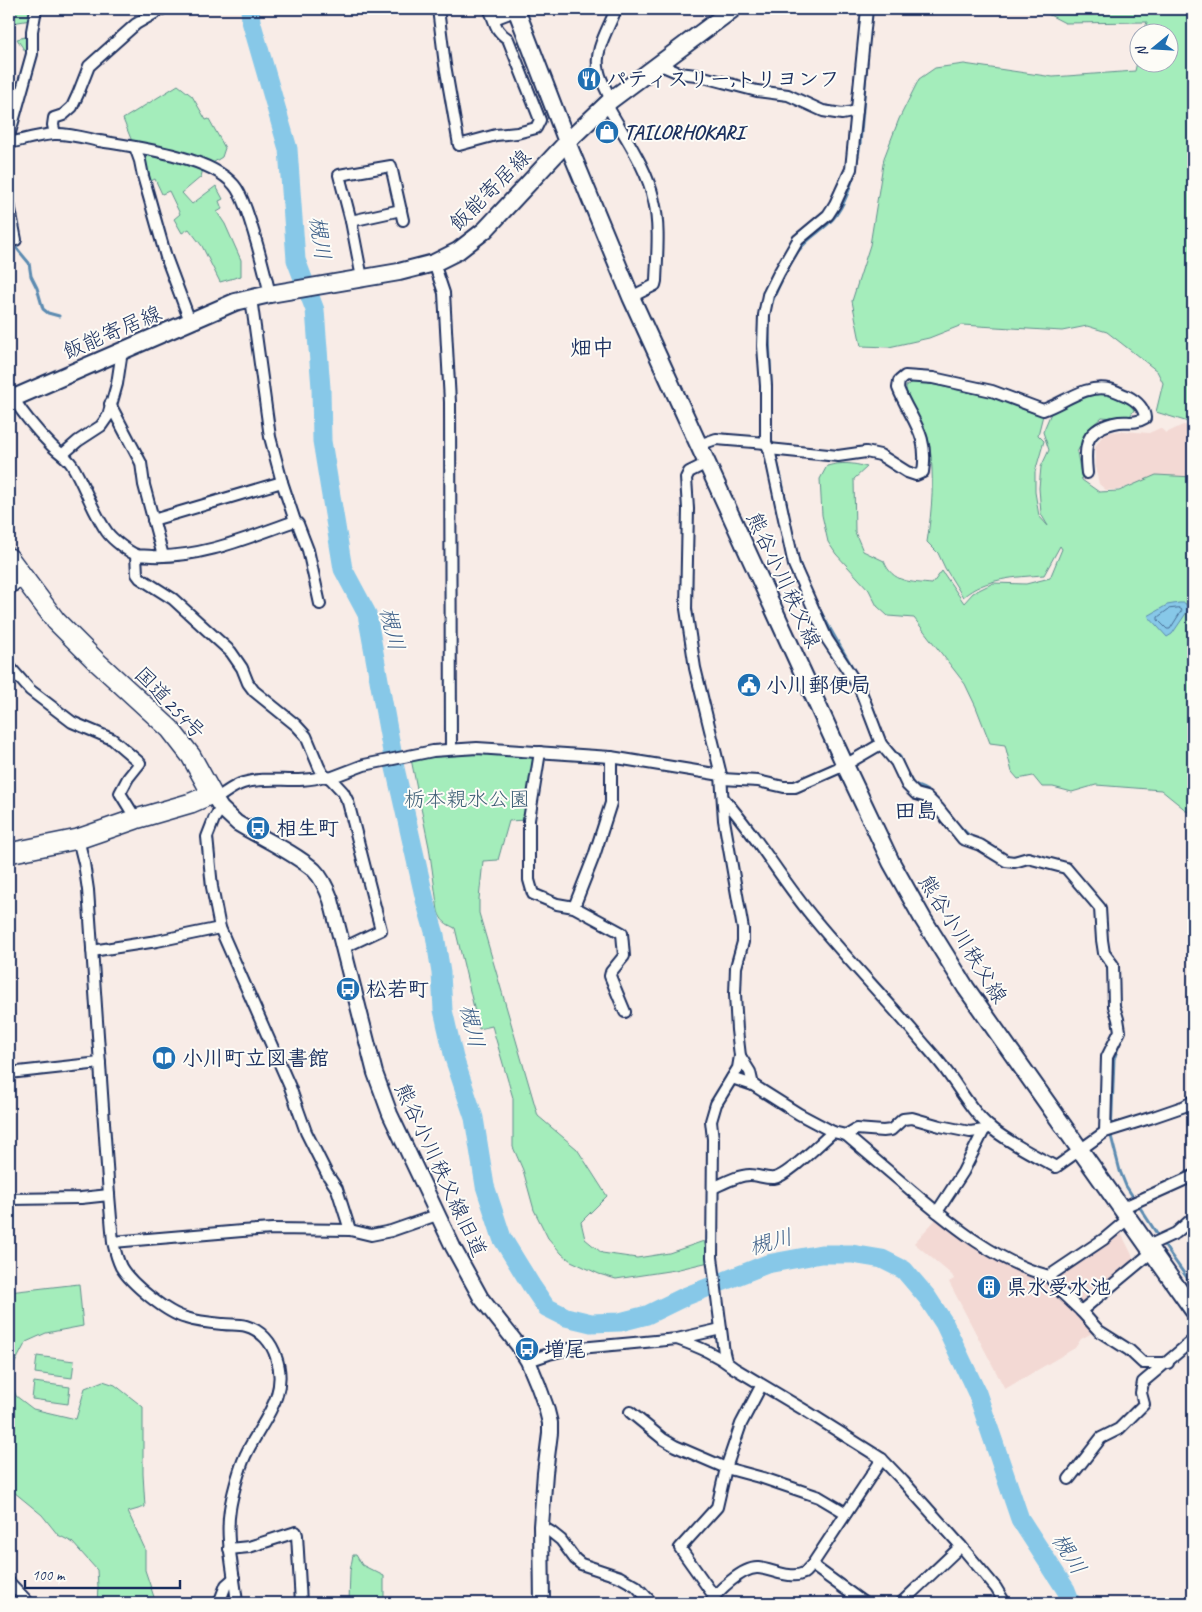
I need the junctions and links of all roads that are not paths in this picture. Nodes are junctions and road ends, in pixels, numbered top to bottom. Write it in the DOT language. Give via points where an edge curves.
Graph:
graph roads {
  1 [pos="36,9"];
  2 [pos="162,9"];
  3 [pos="438,9"];
  4 [pos="489,9"];
  5 [pos="517,9"];
  6 [pos="616,9"];
  7 [pos="732,9"];
  8 [pos="867,9"];
  9 [pos="494,19"];
  10 [pos="658,64"];
  11 [pos="609,103"];
  12 [pos="857,111"];
  13 [pos="55,134"];
  14 [pos="9,136"];
  15 [pos="568,142"];
  16 [pos="9,143"];
  17 [pos="135,147"];
  18 [pos="9,204"];
  19 [pos="351,221"];
  20 [pos="16,240"];
  21 [pos="434,263"];
  22 [pos="362,278"];
  23 [pos="275,293"];
  24 [pos="631,297"];
  25 [pos="251,298"];
  26 [pos="190,321"];
  27 [pos="122,351"];
  28 [pos="10,396"];
  29 [pos="110,404"];
  30 [pos="699,445"];
  31 [pos="767,446"];
  32 [pos="63,454"];
  33 [pos="707,463"];
  34 [pos="1087,473"];
  35 [pos="282,482"];
  36 [pos="153,520"];
  37 [pos="295,521"];
  38 [pos="136,555"];
  39 [pos="163,556"];
  40 [pos="9,558"];
  41 [pos="15,582"];
  42 [pos="320,604"];
  43 [pos="9,666"];
  44 [pos="881,744"];
  45 [pos="451,749"];
  46 [pos="540,752"];
  47 [pos="611,757"];
  48 [pos="845,765"];
  49 [pos="327,777"];
  50 [pos="721,777"];
  51 [pos="723,798"];
  52 [pos="216,800"];
  53 [pos="136,819"];
  54 [pos="78,839"];
  55 [pos="9,853"];
  56 [pos="574,907"];
  57 [pos="220,928"];
  58 [pos="343,948"];
  59 [pos="92,951"];
  60 [pos="625,1012"];
  61 [pos="740,1056"];
  62 [pos="100,1063"];
  63 [pos="9,1073"];
  64 [pos="732,1078"];
  65 [pos="753,1085"];
  66 [pos="1193,1101"];
  67 [pos="987,1128"];
  68 [pos="833,1132"];
  69 [pos="1105,1132"];
  70 [pos="846,1134"];
  71 [pos="1080,1150"];
  72 [pos="1193,1176"];
  73 [pos="713,1188"];
  74 [pos="109,1195"];
  75 [pos="9,1199"];
  76 [pos="937,1212"];
  77 [pos="1125,1213"];
  78 [pos="437,1215"];
  79 [pos="1193,1218"];
  80 [pos="350,1230"];
  81 [pos="113,1242"];
  82 [pos="1152,1248"];
  83 [pos="1049,1276"];
  84 [pos="1193,1310"];
  85 [pos="1081,1311"];
  86 [pos="722,1329"];
  87 [pos="677,1339"];
  88 [pos="1193,1340"];
  89 [pos="528,1361"];
  90 [pos="726,1361"];
  91 [pos="1168,1363"];
  92 [pos="761,1386"];
  93 [pos="630,1412"];
  94 [pos="882,1459"];
  95 [pos="726,1468"];
  96 [pos="1069,1479"];
  97 [pos="846,1514"];
  98 [pos="541,1526"];
  99 [pos="960,1546"];
  100 [pos="230,1549"];
  101 [pos="812,1565"];
  102 [pos="234,1578"];
  103 [pos="9,1582"];
  104 [pos="712,1599"];
  105 [pos="29,1603"];
  106 [pos="219,1603"];
  107 [pos="237,1603"];
  108 [pos="301,1603"];
  109 [pos="542,1603"];
  110 [pos="652,1603"];
  111 [pos="864,1603"];
  112 [pos="901,1603"];
  113 [pos="1005,1603"];
  1 -- 14 [label="street" via="32,54"];
  2 -- 13 [label="street" via="136,24 89,66 72,107 54,118"];
  3 -- 9 [label="street" via="459,145 536,128 540,120 508,38 501,35"];
  4 -- 9 [label="street"];
  5 -- 9 [label="street"];
  5 -- 15 [label="main road, 熊谷小川秩父線"];
  6 -- 11 [label="street" via="598,58 598,71"];
  7 -- 10 [label="main road, 飯能寄居線"];
  8 -- 12 [label="street"];
  10 -- 11 [label="main road, 飯能寄居線"];
  10 -- 12 [label="street" via="679,73 788,95 823,111 842,114"];
  11 -- 15 [label="main road, 飯能寄居線"];
  11 -- 24 [label="street" via="641,165 654,201 658,230 656,282"];
  12 -- 31 [label="street" via="851,169 835,204 828,215 798,240 768,295 763,346"];
  13 -- 16 [label="street"];
  13 -- 17 [label="street"];
  15 -- 21 [label="main road, 飯能寄居線" via="485,230 458,251"];
  15 -- 24 [label="main road, 熊谷小川秩父線"];
  17 -- 23 [label="street" via="197,163 234,185"];
  17 -- 26 [label="street" via="166,258"];
  18 -- 20 [label="street"];
  19 -- 19 [label="street" via="402,215 391,166 339,175"];
  19 -- 22 [label="street"];
  21 -- 22 [label="main road, 飯能寄居線"];
  21 -- 45 [label="street" via="444,293 450,402"];
  22 -- 23 [label="main road, 飯能寄居線"];
  23 -- 25 [label="main road, 飯能寄居線"];
  24 -- 30 [label="main road, 熊谷小川秩父線"];
  25 -- 26 [label="main road, 飯能寄居線"];
  25 -- 35 [label="street" via="270,437"];
  26 -- 27 [label="main road, 飯能寄居線"];
  27 -- 28 [label="main road, 飯能寄居線"];
  27 -- 29 [label="street"];
  28 -- 32 [label="street" via="53,447"];
  29 -- 32 [label="street" via="108,416 101,426"];
  29 -- 36 [label="street" via="141,463"];
  30 -- 31 [label="street" via="716,439"];
  30 -- 33 [label="main road, 熊谷小川秩父線"];
  31 -- 34 [label="street" via="838,456 866,452 880,455 907,472 916,475 923,472 925,452 921,434 898,388 899,381 905,376 934,378 992,391 1043,410 1094,389 1109,389 1136,400 1144,410 1145,418 1139,422 1103,426 1091,435 1086,446"];
  31 -- 44 [label="street" via="794,565 827,639 860,689"];
  32 -- 38 [label="street" via="108,533"];
  33 -- 48 [label="main road, 熊谷小川秩父線"];
  33 -- 50 [label="street" via="689,472 686,478 686,608 695,668"];
  35 -- 36 [label="street"];
  35 -- 37 [label="street"];
  36 -- 39 [label="street"];
  37 -- 39 [label="street" via="207,551"];
  37 -- 42 [label="street" via="308,550"];
  38 -- 39 [label="street"];
  38 -- 49 [label="street" via="140,578 173,599 231,652 254,691 306,736"];
  40 -- 41 [label="highway, 国道254号"];
  41 -- 52 [label="highway, 国道254号" via="170,729 192,756"];
  43 -- 53 [label="street" via="30,690 72,722 112,739 140,763 120,792"];
  44 -- 48 [label="street"];
  44 -- 69 [label="street" via="896,762 907,785 916,794 927,797 963,839 1006,861 1028,858 1066,868 1100,908 1104,952 1113,965 1114,1006 1120,1031 1108,1057"];
  45 -- 46 [label="street"];
  45 -- 49 [label="street" via="364,765"];
  46 -- 47 [label="street"];
  46 -- 56 [label="street" via="529,820 529,880 533,894"];
  47 -- 50 [label="street"];
  47 -- 56 [label="street" via="610,803"];
  48 -- 50 [label="street" via="795,787"];
  48 -- 71 [label="main road, 熊谷小川秩父線" via="891,862 946,957"];
  49 -- 52 [label="street" via="249,781"];
  49 -- 58 [label="street" via="343,792 348,802 381,930"];
  50 -- 51 [label="street"];
  51 -- 61 [label="street" via="743,929 735,994"];
  51 -- 67 [label="street" via="814,919 945,1069"];
  52 -- 53 [label="highway" via="191,803"];
  52 -- 57 [label="street" via="214,819 206,837"];
  52 -- 58 [label="street, 熊谷小川秩父線旧道" via="237,823 314,870 331,900"];
  53 -- 54 [label="highway"];
  54 -- 55 [label="highway"];
  54 -- 59 [label="street" via="84,863"];
  56 -- 60 [label="street" via="622,933 624,956 610,976"];
  57 -- 59 [label="street"];
  57 -- 80 [label="street" via="290,1087 306,1132 337,1189"];
  58 -- 78 [label="street, 熊谷小川秩父線旧道" via="375,1073 390,1114"];
  59 -- 62 [label="street"];
  61 -- 64 [label="street"];
  61 -- 65 [label="street" via="750,1072"];
  62 -- 63 [label="street"];
  62 -- 74 [label="street"];
  64 -- 65 [label="street"];
  64 -- 73 [label="street" via="716,1104 711,1121"];
  65 -- 68 [label="street"];
  66 -- 69 [label="street"];
  67 -- 70 [label="street" via="970,1132 912,1118 903,1119 891,1130 856,1129"];
  67 -- 71 [label="street" via="1056,1167"];
  67 -- 76 [label="street"];
  68 -- 70 [label="street"];
  68 -- 73 [label="street" via="782,1175 775,1178 750,1175"];
  69 -- 71 [label="street"];
  70 -- 76 [label="street"];
  71 -- 77 [label="main road, 熊谷小川秩父線"];
  72 -- 77 [label="street"];
  73 -- 86 [label="street" via="712,1256"];
  74 -- 75 [label="street"];
  74 -- 81 [label="street"];
  76 -- 83 [label="street" via="1015,1264"];
  77 -- 82 [label="main road, 熊谷小川秩父線"];
  77 -- 83 [label="street" via="1104,1239"];
  78 -- 80 [label="street" via="391,1232 371,1235"];
  78 -- 89 [label="street, 熊谷小川秩父線旧道" via="481,1298"];
  79 -- 82 [label="street"];
  80 -- 81 [label="street" via="242,1230"];
  81 -- 100 [label="street" via="122,1269 160,1305 184,1318 246,1326 265,1337 276,1357 279,1391 243,1461 230,1510"];
  82 -- 84 [label="main road, 熊谷小川秩父線"];
  82 -- 85 [label="street"];
  83 -- 85 [label="street"];
  85 -- 91 [label="street" via="1099,1330 1144,1363"];
  86 -- 87 [label="street"];
  86 -- 90 [label="street"];
  87 -- 89 [label="street" via="569,1349"];
  87 -- 90 [label="street"];
  88 -- 91 [label="street"];
  89 -- 98 [label="street, 熊谷小川秩父線旧道" via="550,1423"];
  90 -- 92 [label="street"];
  91 -- 96 [label="street" via="1143,1382 1144,1404 1119,1429 1101,1438"];
  92 -- 94 [label="street"];
  92 -- 95 [label="street" via="740,1424"];
  93 -- 95 [label="street" via="663,1439"];
  94 -- 97 [label="street"];
  94 -- 99 [label="street"];
  95 -- 97 [label="street" via="819,1497"];
  95 -- 104 [label="street" via="717,1507 680,1548"];
  97 -- 101 [label="street"];
  98 -- 109 [label="street, 熊谷小川秩父線旧道"];
  98 -- 110 [label="street" via="561,1540 581,1564 620,1577 636,1586"];
  99 -- 112 [label="street"];
  99 -- 113 [label="street"];
  100 -- 102 [label="street"];
  100 -- 108 [label="street" via="249,1547 296,1532"];
  101 -- 104 [label="street" via="804,1573 794,1576 756,1568 745,1571"];
  101 -- 111 [label="street"];
  102 -- 106 [label="street" via="226,1585"];
  102 -- 107 [label="street"];
  103 -- 105 [label="street"];
}
